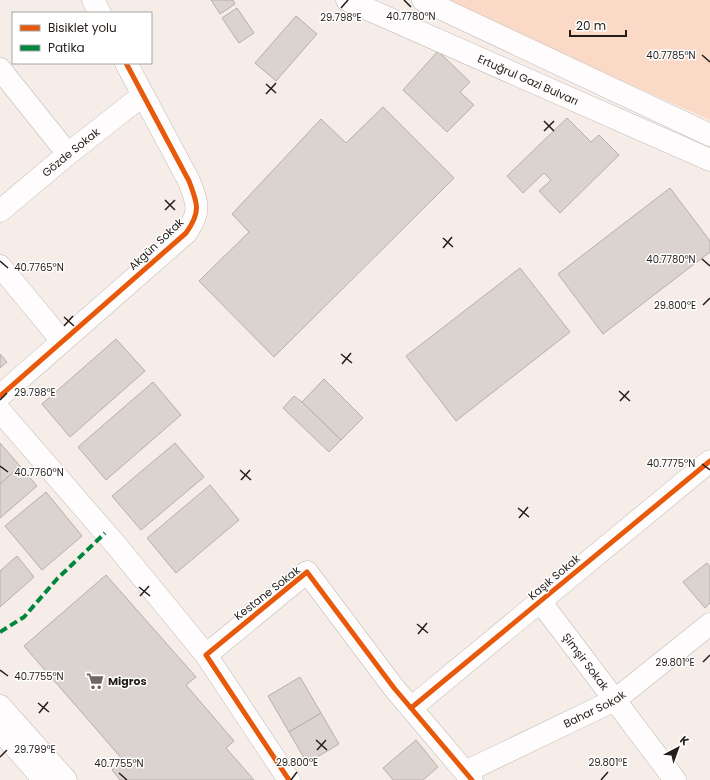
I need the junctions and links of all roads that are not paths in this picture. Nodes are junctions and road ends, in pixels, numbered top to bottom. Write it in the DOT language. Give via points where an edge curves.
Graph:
graph roads {
  1 [pos="93,0"];
  2 [pos="347,0"];
  3 [pos="423,0"];
  4 [pos="99,12"];
  5 [pos="127,64"];
  6 [pos="0,69"];
  7 [pos="143,95"];
  8 [pos="710,135"];
  9 [pos="68,154"];
  10 [pos="710,160"];
  11 [pos="0,211"];
  12 [pos="0,266"];
  13 [pos="62,341"];
  14 [pos="0,396"];
  15 [pos="0,411"];
  16 [pos="710,461"];
  17 [pos="540,601"];
  18 [pos="710,624"];
  19 [pos="206,655"];
  20 [pos="615,700"];
  21 [pos="0,706"];
  22 [pos="411,708"];
  23 [pos="0,730"];
  24 [pos="469,776"];
  25 [pos="44,780"];
  26 [pos="66,780"];
  27 [pos="289,780"];
  28 [pos="675,780"];
  1 -- 4 [label="street"];
  2 -- 10 [label="street, Ertuğrul Gazi Bulvarı"];
  3 -- 8 [label="street"];
  5 -- 7 [label="street, Akgün Sokak"];
  6 -- 9 [label="street"];
  7 -- 9 [label="street, Gözde Sokak"];
  7 -- 13 [label="street, Akgün Sokak" via="196,197 197,211 194,221 186,233"];
  9 -- 11 [label="street, Gözde Sokak"];
  12 -- 13 [label="street"];
  13 -- 14 [label="street, Akgün Sokak"];
  15 -- 19 [label="street" via="116,545"];
  16 -- 17 [label="street, Kaşık Sokak"];
  17 -- 20 [label="street, Şimşir Sokak"];
  17 -- 22 [label="street, Kaşık Sokak"];
  18 -- 20 [label="street, Bahar Sokak"];
  19 -- 22 [label="street, Kestane Sokak" via="307,572"];
  19 -- 27 [label="street"];
  20 -- 24 [label="street, Bahar Sokak"];
  20 -- 28 [label="street, Şimşir Sokak"];
  21 -- 26 [label="street"];
  22 -- 24 [label="street, Kestane Sokak"];
  23 -- 25 [label="street"];
}
